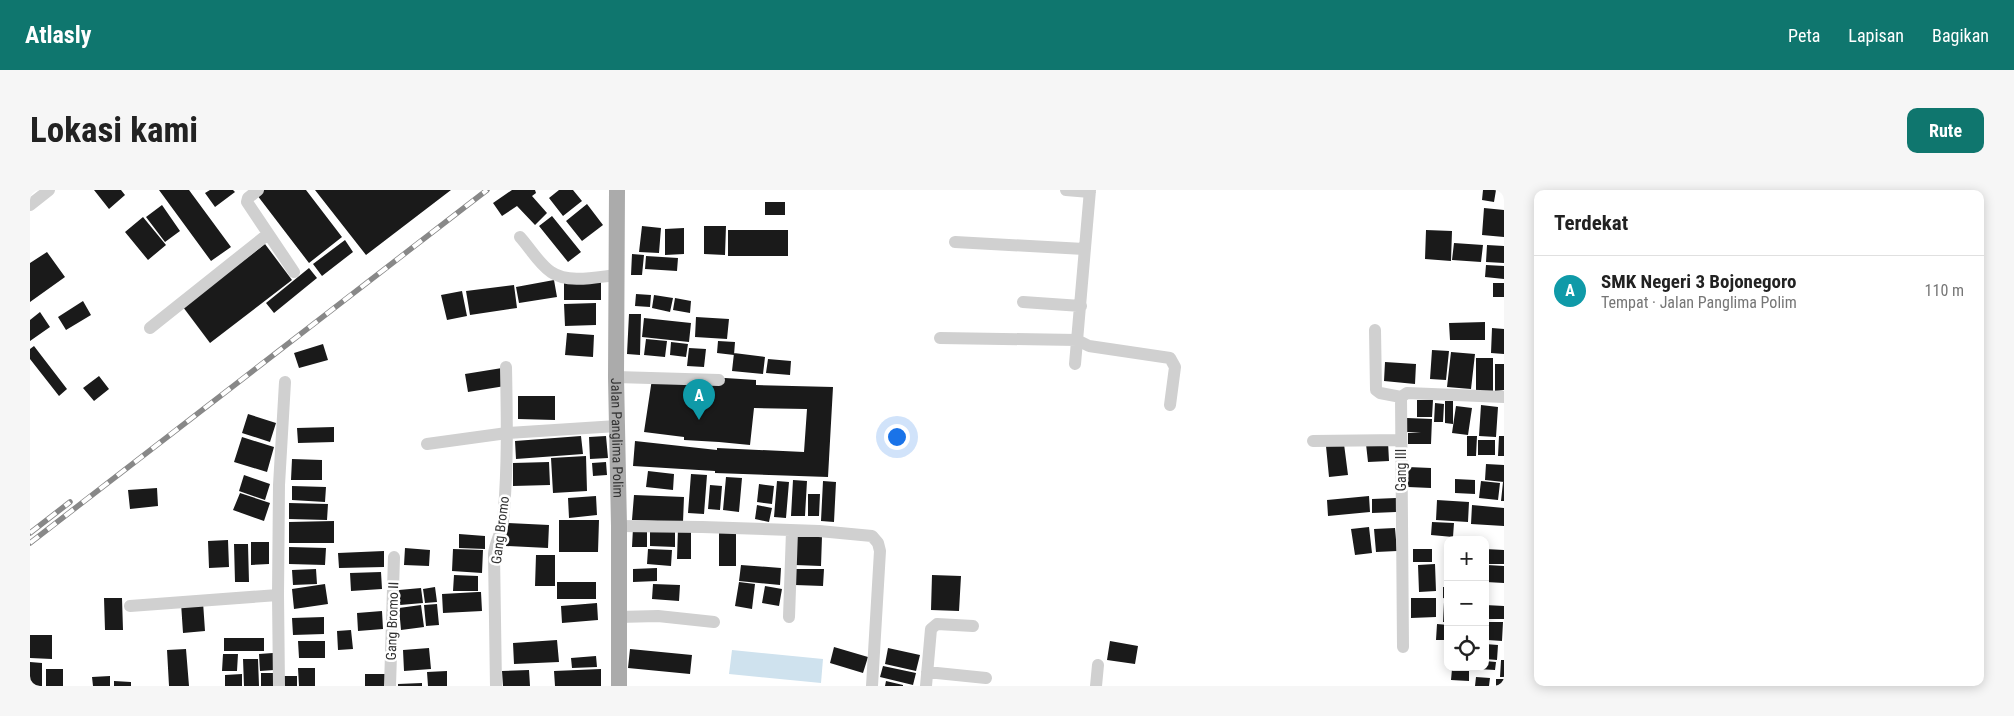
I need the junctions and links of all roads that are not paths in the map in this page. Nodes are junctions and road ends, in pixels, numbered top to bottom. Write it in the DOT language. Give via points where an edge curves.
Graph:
graph roads {
  1 [pos="49,190"];
  2 [pos="258,190"];
  3 [pos="617,190"];
  4 [pos="1066,190"];
  5 [pos="1090,191"];
  6 [pos="30,205"];
  7 [pos="268,234"];
  8 [pos="520,237"];
  9 [pos="955,242"];
  10 [pos="1084,249"];
  11 [pos="294,272"];
  12 [pos="616,275"];
  13 [pos="1023,302"];
  14 [pos="1081,306"];
  15 [pos="150,328"];
  16 [pos="1375,330"];
  17 [pos="940,338"];
  18 [pos="1077,340"];
  19 [pos="1075,364"];
  20 [pos="506,367"];
  21 [pos="616,377"];
  22 [pos="720,380"];
  23 [pos="285,382"];
  24 [pos="1401,397"];
  25 [pos="1504,397"];
  26 [pos="1170,405"];
  27 [pos="617,426"];
  28 [pos="507,434"];
  29 [pos="1401,440"];
  30 [pos="1313,441"];
  31 [pos="427,444"];
  32 [pos="619,526"];
  33 [pos="792,531"];
  34 [pos="394,557"];
  35 [pos="278,595"];
  36 [pos="130,606"];
  37 [pos="618,617"];
  38 [pos="789,617"];
  39 [pos="714,622"];
  40 [pos="973,626"];
  41 [pos="1403,647"];
  42 [pos="1098,665"];
  43 [pos="927,672"];
  44 [pos="986,678"];
  45 [pos="279,686"];
  46 [pos="390,686"];
  47 [pos="496,686"];
  48 [pos="619,686"];
  49 [pos="872,686"];
  50 [pos="926,686"];
  51 [pos="1096,686"];
  1 -- 6 [label="street"];
  2 -- 7 [label="street" via="247,202"];
  3 -- 12 [label="main road, Jalan Panglima Polim"];
  4 -- 5 [label="street"];
  5 -- 10 [label="street"];
  7 -- 11 [label="street"];
  7 -- 15 [label="street"];
  8 -- 12 [label="street" via="550,272 559,276"];
  9 -- 10 [label="street"];
  10 -- 14 [label="street"];
  12 -- 21 [label="main road, Jalan Panglima Polim"];
  13 -- 14 [label="street"];
  14 -- 18 [label="street"];
  16 -- 24 [label="street" via="1376,390"];
  17 -- 18 [label="street"];
  18 -- 19 [label="street"];
  18 -- 26 [label="street" via="1090,346 1170,358 1175,367"];
  20 -- 28 [label="street, Gang Bromo"];
  21 -- 22 [label="street"];
  21 -- 27 [label="main road, Jalan Panglima Polim"];
  23 -- 35 [label="street" via="279,485"];
  24 -- 25 [label="street" via="1406,393"];
  24 -- 29 [label="street, Gang III"];
  27 -- 28 [label="street"];
  27 -- 32 [label="main road, Jalan Panglima Polim"];
  28 -- 31 [label="street"];
  28 -- 47 [label="street, Gang Bromo" via="503,524 494,554"];
  29 -- 30 [label="street"];
  29 -- 41 [label="street, Gang III"];
  32 -- 33 [label="street"];
  32 -- 37 [label="main road, Jalan Panglima Polim"];
  33 -- 38 [label="street"];
  33 -- 49 [label="street" via="868,535 878,542"];
  34 -- 46 [label="street, Gang Bromo II"];
  35 -- 36 [label="street"];
  35 -- 45 [label="street"];
  37 -- 39 [label="street" via="658,616"];
  37 -- 48 [label="main road, Jalan Panglima Polim"];
  40 -- 43 [label="street" via="933,626"];
  42 -- 51 [label="street"];
  43 -- 44 [label="street"];
  43 -- 50 [label="street"];
}
